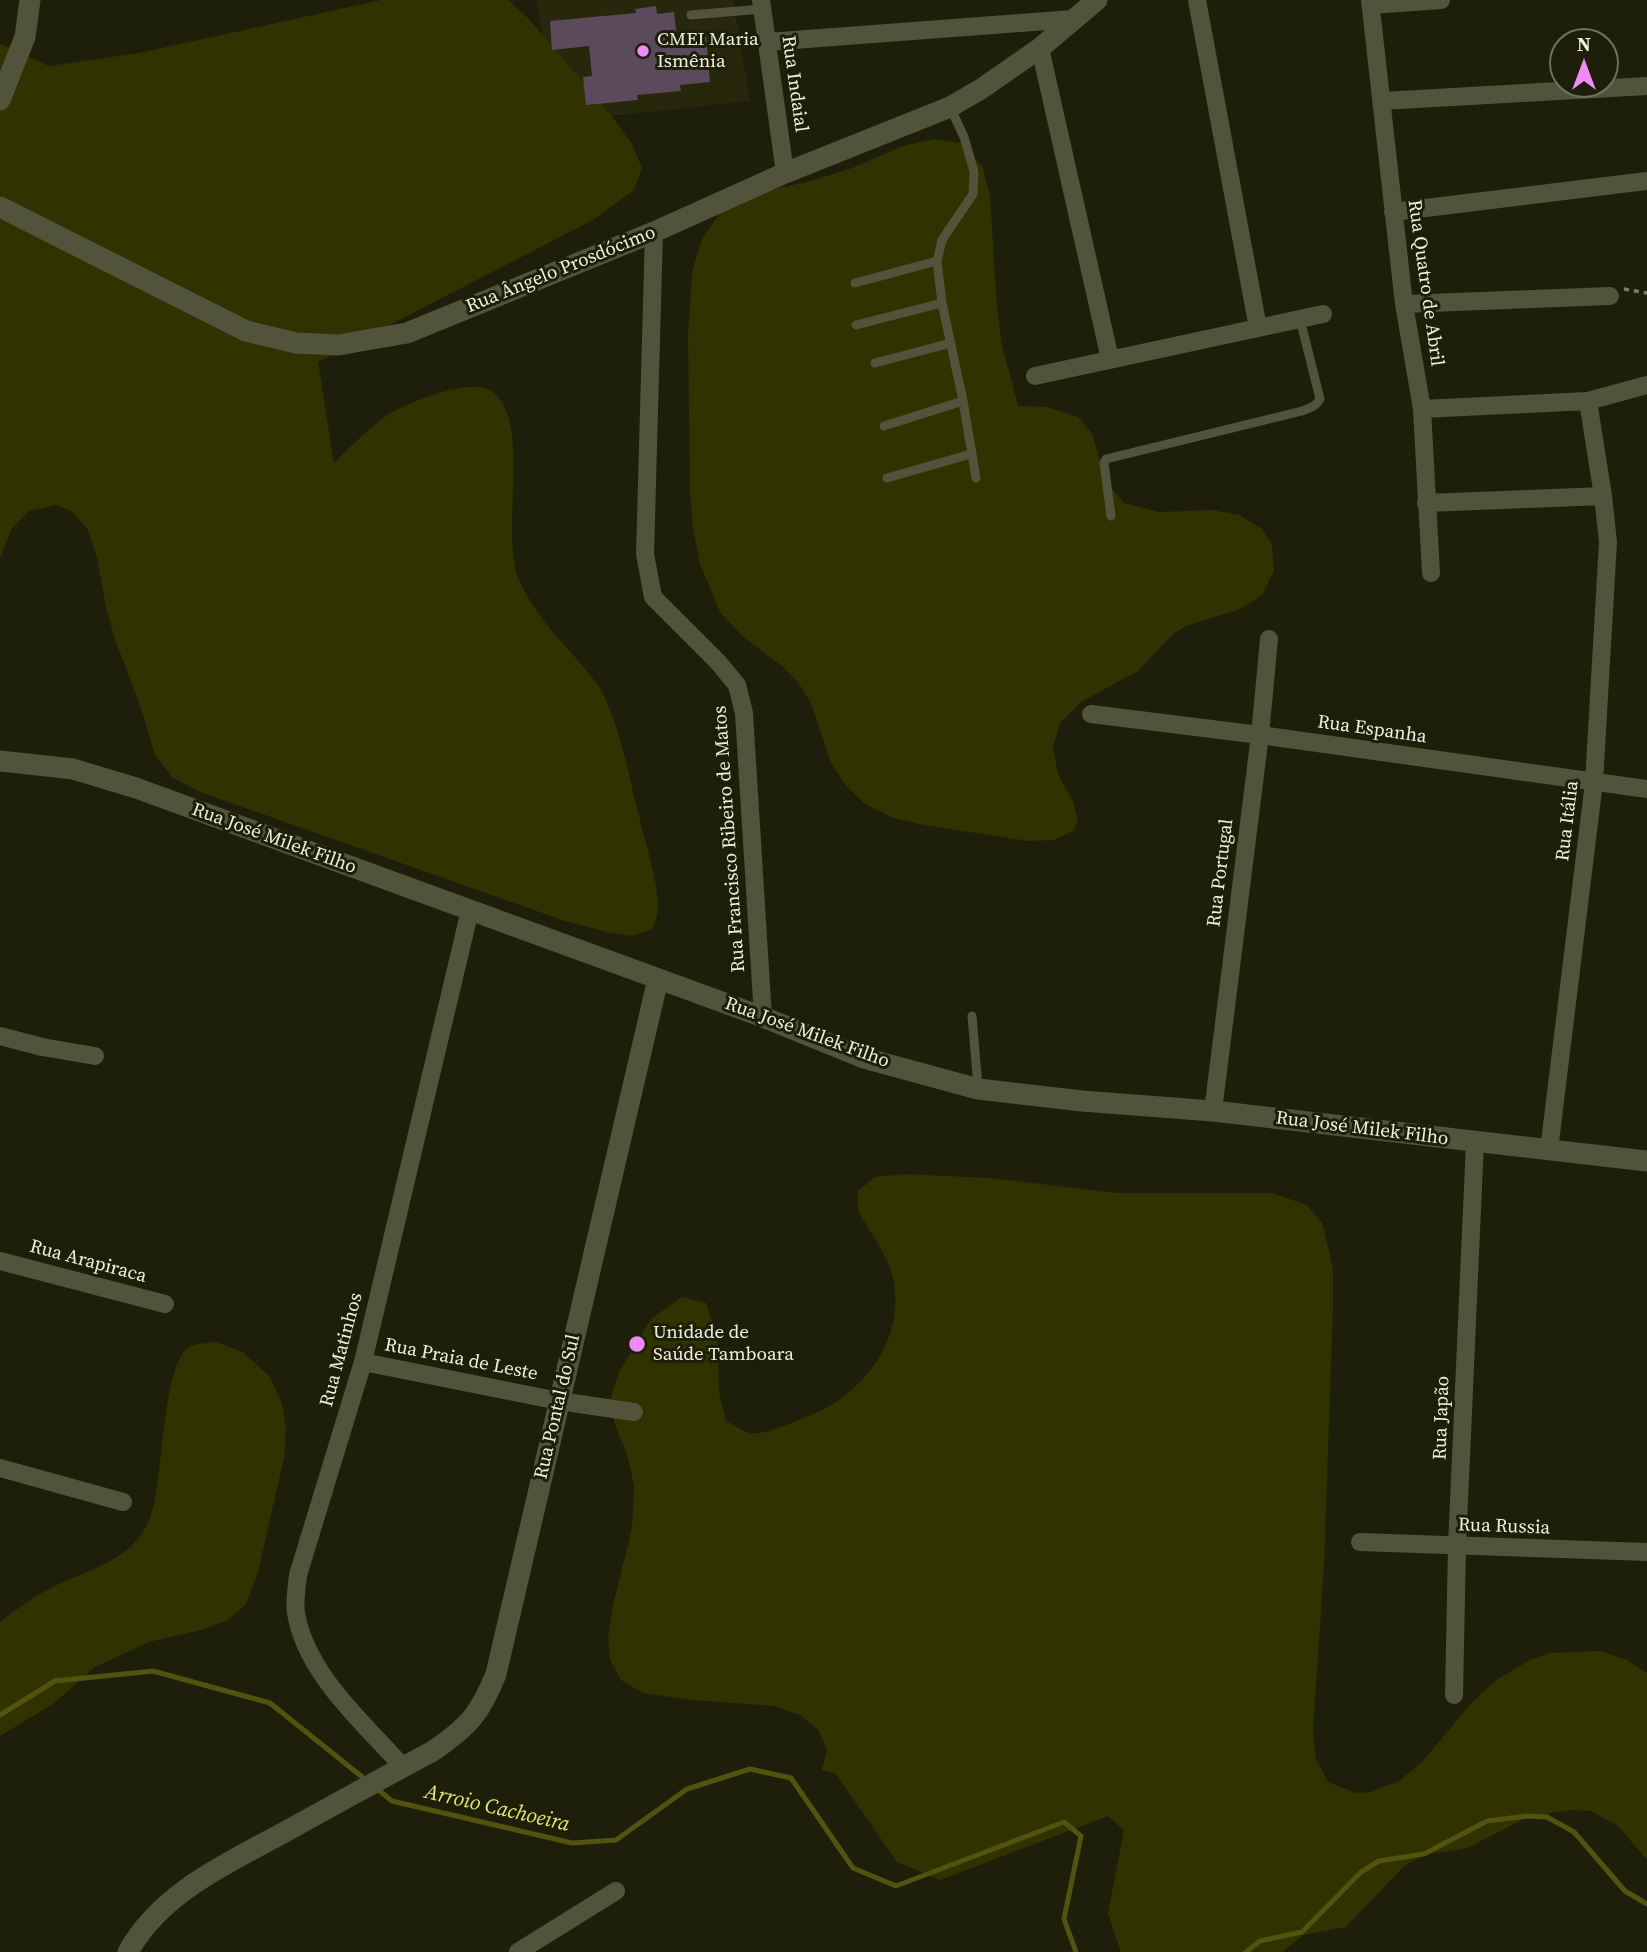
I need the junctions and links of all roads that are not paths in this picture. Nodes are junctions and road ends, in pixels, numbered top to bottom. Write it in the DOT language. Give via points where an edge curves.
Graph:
graph roads {
  1 [pos="30,0"];
  2 [pos="1097,0"];
  3 [pos="1197,0"];
  4 [pos="1441,0"];
  5 [pos="1371,3"];
  6 [pos="762,4"];
  7 [pos="691,15"];
  8 [pos="1073,19"];
  9 [pos="767,42"];
  10 [pos="1040,48"];
  11 [pos="1647,86"];
  12 [pos="0,100"];
  13 [pos="1382,101"];
  14 [pos="950,107"];
  15 [pos="785,173"];
  16 [pos="1647,181"];
  17 [pos="0,207"];
  18 [pos="1393,212"];
  19 [pos="654,232"];
  20 [pos="937,261"];
  21 [pos="855,283"];
  22 [pos="1609,296"];
  23 [pos="942,303"];
  24 [pos="1404,304"];
  25 [pos="1324,314"];
  26 [pos="1300,319"];
  27 [pos="856,325"];
  28 [pos="1258,328"];
  29 [pos="951,343"];
  30 [pos="1110,359"];
  31 [pos="875,363"];
  32 [pos="1035,376"];
  33 [pos="1647,385"];
  34 [pos="963,401"];
  35 [pos="1588,401"];
  36 [pos="1422,409"];
  37 [pos="884,426"];
  38 [pos="971,454"];
  39 [pos="887,478"];
  40 [pos="976,478"];
  41 [pos="1603,496"];
  42 [pos="1426,503"];
  43 [pos="1111,516"];
  44 [pos="1431,573"];
  45 [pos="1269,639"];
  46 [pos="1091,714"];
  47 [pos="1260,735"];
  48 [pos="0,761"];
  49 [pos="1594,782"];
  50 [pos="1647,789"];
  51 [pos="470,911"];
  52 [pos="658,979"];
  53 [pos="972,1016"];
  54 [pos="763,1017"];
  55 [pos="0,1036"];
  56 [pos="95,1056"];
  57 [pos="978,1089"];
  58 [pos="1213,1111"];
  59 [pos="1475,1142"];
  60 [pos="1549,1150"];
  61 [pos="1647,1161"];
  62 [pos="0,1261"];
  63 [pos="165,1304"];
  64 [pos="363,1362"];
  65 [pos="559,1401"];
  66 [pos="634,1412"];
  67 [pos="0,1468"];
  68 [pos="122,1502"];
  69 [pos="1360,1542"];
  70 [pos="1457,1546"];
  71 [pos="1647,1552"];
  72 [pos="1454,1695"];
  73 [pos="403,1767"];
  74 [pos="616,1891"];
  75 [pos="128,1952"];
  76 [pos="518,1952"];
  1 -- 12 [label="street" via="25,37"];
  2 -- 8 [label="street, Rua Ângelo Prosdócimo"];
  3 -- 28 [label="street"];
  4 -- 5 [label="street"];
  5 -- 13 [label="street, Rua Quatro de Abril"];
  6 -- 7 [label="lane"];
  6 -- 9 [label="street, Rua Indaial"];
  8 -- 9 [label="street"];
  8 -- 10 [label="street, Rua Ângelo Prosdócimo"];
  9 -- 15 [label="street, Rua Indaial"];
  10 -- 14 [label="street, Rua Ângelo Prosdócimo"];
  10 -- 30 [label="street"];
  11 -- 13 [label="street"];
  13 -- 18 [label="street, Rua Quatro de Abril"];
  14 -- 15 [label="street, Rua Ângelo Prosdócimo"];
  14 -- 20 [label="lane" via="974,172 973,194 942,240"];
  15 -- 19 [label="street, Rua Ângelo Prosdócimo"];
  16 -- 18 [label="street"];
  17 -- 19 [label="street, Rua Ângelo Prosdócimo" via="246,331 296,343 338,345 407,333"];
  18 -- 24 [label="street, Rua Quatro de Abril"];
  19 -- 54 [label="street, Rua Francisco Ribeiro de Matos" via="645,554 653,597 718,662 740,694"];
  20 -- 21 [label="lane"];
  20 -- 23 [label="lane"];
  22 -- 24 [label="street"];
  23 -- 27 [label="lane"];
  23 -- 29 [label="lane"];
  24 -- 36 [label="street, Rua Quatro de Abril"];
  25 -- 26 [label="street"];
  26 -- 28 [label="street"];
  26 -- 43 [label="lane" via="1318,403 1302,411 1107,459"];
  28 -- 30 [label="street"];
  29 -- 31 [label="lane"];
  29 -- 34 [label="lane"];
  30 -- 32 [label="street"];
  33 -- 35 [label="street"];
  34 -- 37 [label="lane"];
  34 -- 38 [label="lane"];
  35 -- 36 [label="street"];
  35 -- 41 [label="street, Rua Itália"];
  36 -- 42 [label="street, Rua Quatro de Abril"];
  38 -- 39 [label="lane"];
  38 -- 40 [label="lane"];
  41 -- 42 [label="street"];
  41 -- 49 [label="street, Rua Itália" via="1608,542"];
  42 -- 44 [label="street, Rua Quatro de Abril"];
  45 -- 47 [label="street, Rua Portugal"];
  46 -- 47 [label="street, Rua Espanha"];
  47 -- 49 [label="street, Rua Espanha"];
  47 -- 58 [label="street, Rua Portugal"];
  48 -- 51 [label="street, Rua José Milek Filho" via="74,769 136,788"];
  49 -- 50 [label="street, Rua Espanha"];
  49 -- 60 [label="street, Rua Itália"];
  51 -- 52 [label="street, Rua José Milek Filho"];
  51 -- 64 [label="street, Rua Matinhos"];
  52 -- 54 [label="street, Rua José Milek Filho"];
  52 -- 65 [label="street, Rua Pontal do Sul"];
  53 -- 57 [label="lane"];
  54 -- 57 [label="street, Rua José Milek Filho" via="864,1058"];
  55 -- 56 [label="street"];
  57 -- 58 [label="street, Rua José Milek Filho"];
  58 -- 59 [label="street, Rua José Milek Filho"];
  59 -- 60 [label="street, Rua José Milek Filho"];
  59 -- 70 [label="street, Rua Japão"];
  60 -- 61 [label="street, Rua José Milek Filho"];
  62 -- 63 [label="street, Rua Arapiraca"];
  64 -- 65 [label="street, Rua Praia de Leste"];
  64 -- 73 [label="street, Rua Matinhos" via="298,1575 296,1611 305,1645 330,1686"];
  65 -- 66 [label="street, Rua Praia de Leste"];
  65 -- 73 [label="street, Rua Pontal do Sul" via="488,1695 473,1719 453,1737"];
  67 -- 68 [label="street"];
  69 -- 70 [label="street, Rua Russia"];
  70 -- 71 [label="street, Rua Russia"];
  70 -- 72 [label="street, Rua Japão"];
  73 -- 75 [label="street, Rua Pontal do Sul" via="191,1886 153,1917"];
  74 -- 76 [label="street"];
}
